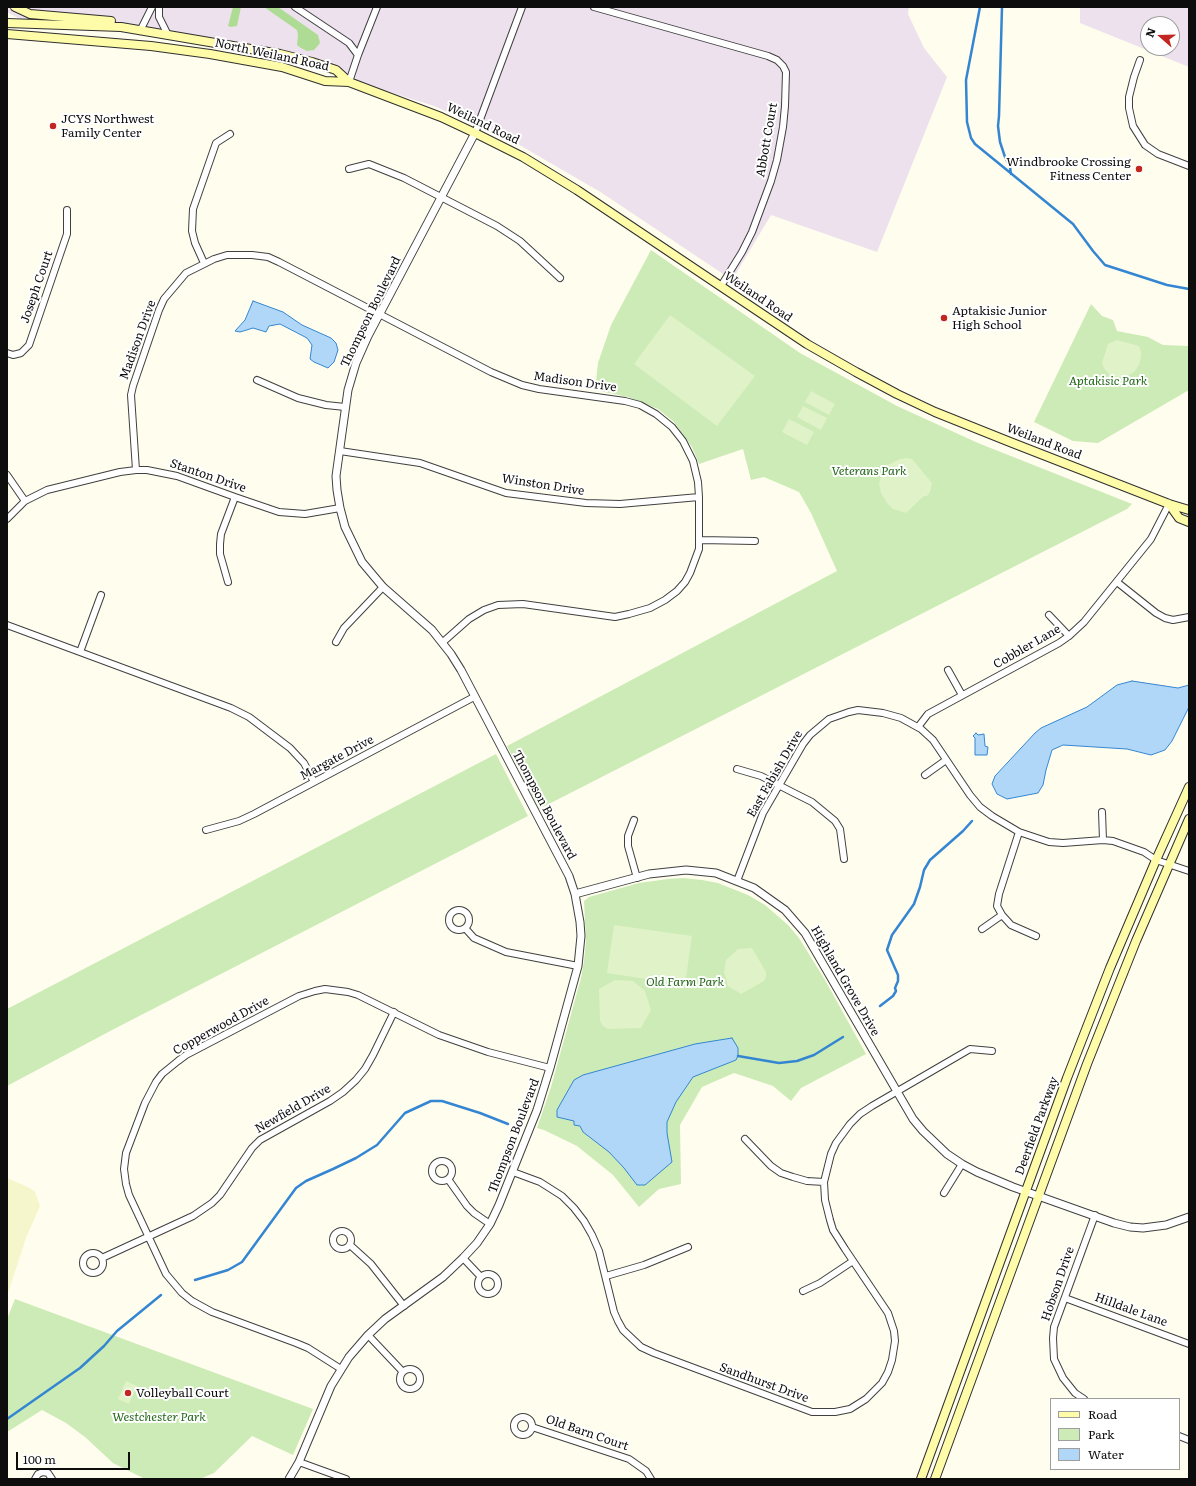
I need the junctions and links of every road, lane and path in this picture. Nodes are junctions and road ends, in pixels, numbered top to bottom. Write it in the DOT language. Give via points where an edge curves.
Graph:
graph roads {
  1 [pos="15,7"];
  2 [pos="152,7"];
  3 [pos="159,7"];
  4 [pos="295,7"];
  5 [pos="377,7"];
  6 [pos="522,7"];
  7 [pos="594,7"];
  8 [pos="7,23"];
  9 [pos="140,30"];
  10 [pos="7,34"];
  11 [pos="168,35"];
  12 [pos="358,55"];
  13 [pos="1140,60"];
  14 [pos="349,82"];
  15 [pos="475,133"];
  16 [pos="230,134"];
  17 [pos="1189,166"];
  18 [pos="349,168"];
  19 [pos="441,197"];
  20 [pos="67,210"];
  21 [pos="204,263"];
  22 [pos="560,278"];
  23 [pos="721,286"];
  24 [pos="380,314"];
  25 [pos="7,353"];
  26 [pos="257,380"];
  27 [pos="346,407"];
  28 [pos="340,451"];
  29 [pos="136,470"];
  30 [pos="7,476"];
  31 [pos="235,497"];
  32 [pos="700,497"];
  33 [pos="26,501"];
  34 [pos="1169,504"];
  35 [pos="340,508"];
  36 [pos="1189,510"];
  37 [pos="7,519"];
  38 [pos="1189,522"];
  39 [pos="700,540"];
  40 [pos="755,541"];
  41 [pos="228,582"];
  42 [pos="1117,582"];
  43 [pos="383,587"];
  44 [pos="101,595"];
  45 [pos="1049,614"];
  46 [pos="1189,617"];
  47 [pos="7,625"];
  48 [pos="1069,636"];
  49 [pos="336,642"];
  50 [pos="443,642"];
  51 [pos="80,652"];
  52 [pos="948,670"];
  53 [pos="962,696"];
  54 [pos="474,697"];
  55 [pos="918,727"];
  56 [pos="946,760"];
  57 [pos="737,769"];
  58 [pos="925,775"];
  59 [pos="314,782"];
  60 [pos="780,786"];
  61 [pos="1189,787"];
  62 [pos="1102,812"];
  63 [pos="1189,819"];
  64 [pos="634,820"];
  65 [pos="206,830"];
  66 [pos="1019,832"];
  67 [pos="1103,840"];
  68 [pos="844,859"];
  69 [pos="1156,860"];
  70 [pos="1169,864"];
  71 [pos="1189,871"];
  72 [pos="637,878"];
  73 [pos="737,881"];
  74 [pos="575,894"];
  75 [pos="1002,915"];
  76 [pos="465,928"];
  77 [pos="982,929"];
  78 [pos="1036,936"];
  79 [pos="578,966"];
  80 [pos="394,1012"];
  81 [pos="992,1051"];
  82 [pos="550,1068"];
  83 [pos="897,1092"];
  84 [pos="745,1139"];
  85 [pos="962,1164"];
  86 [pos="513,1172"];
  87 [pos="448,1179"];
  88 [pos="824,1182"];
  89 [pos="1026,1191"];
  90 [pos="944,1193"];
  91 [pos="1038,1196"];
  92 [pos="1095,1215"];
  93 [pos="1189,1217"];
  94 [pos="490,1224"];
  95 [pos="148,1236"];
  96 [pos="350,1245"];
  97 [pos="688,1247"];
  98 [pos="102,1258"];
  99 [pos="463,1258"];
  100 [pos="853,1261"];
  101 [pos="606,1276"];
  102 [pos="481,1277"];
  103 [pos="803,1291"];
  104 [pos="1065,1298"];
  105 [pos="404,1306"];
  106 [pos="368,1335"];
  107 [pos="1189,1344"];
  108 [pos="341,1369"];
  109 [pos="403,1372"];
  110 [pos="1083,1398"];
  111 [pos="532,1427"];
  112 [pos="299,1462"];
  113 [pos="35,1479"];
  114 [pos="52,1479"];
  115 [pos="289,1479"];
  116 [pos="346,1479"];
  117 [pos="651,1479"];
  118 [pos="920,1479"];
  119 [pos="935,1479"];
  1 -- 9 [label="main road" via="30,14 126,23"];
  2 -- 9 [label="street"];
  3 -- 11 [label="street" via="159,18"];
  4 -- 12 [label="street" via="349,43"];
  5 -- 12 [label="street"];
  6 -- 15 [label="street"];
  7 -- 23 [label="street, Abbott Court" via="768,56 777,60 784,68 785,111 772,181 752,232"];
  8 -- 9 [label="main road, North Weiland Road"];
  9 -- 11 [label="main road, North Weiland Road"];
  10 -- 14 [label="main road, North Weiland Road" via="144,45 210,54 282,68 325,80"];
  11 -- 14 [label="main road, North Weiland Road" via="312,62 336,70"];
  12 -- 14 [label="street"];
  13 -- 17 [label="street" via="1129,97 1128,108 1133,126 1145,145 1158,154"];
  14 -- 15 [label="main road, Weiland Road" via="441,117"];
  15 -- 19 [label="street, Thompson Boulevard"];
  15 -- 23 [label="main road, Weiland Road" via="523,157 577,190"];
  16 -- 21 [label="street" via="216,143 193,209 192,231"];
  18 -- 19 [label="street" via="369,164"];
  19 -- 22 [label="street" via="520,241"];
  19 -- 24 [label="street, Thompson Boulevard"];
  20 -- 25 [label="street, Joseph Court" via="67,234 29,344 22,353"];
  21 -- 24 [label="street, Madison Drive" via="227,255 243,254 268,258"];
  21 -- 29 [label="street, Madison Drive" via="186,273 164,298 132,386"];
  23 -- 34 [label="main road, Weiland Road" via="807,344 897,394 935,412"];
  24 -- 27 [label="street, Thompson Boulevard" via="351,375"];
  24 -- 32 [label="street, Madison Drive" via="491,372 522,385 625,401 640,405 656,414 672,427 689,452"];
  26 -- 27 [label="street" via="298,398"];
  27 -- 28 [label="street, Thompson Boulevard"];
  28 -- 32 [label="street, Winston Drive" via="420,463 506,493 586,503 620,504"];
  28 -- 35 [label="street, Thompson Boulevard" via="336,476"];
  29 -- 31 [label="street, Stanton Drive" via="177,476"];
  29 -- 33 [label="street, Stanton Drive" via="47,490"];
  30 -- 33 [label="street"];
  31 -- 35 [label="street, Stanton Drive" via="279,512 319,512"];
  31 -- 41 [label="street" via="221,534 220,544 220,554"];
  32 -- 39 [label="street, Madison Drive"];
  33 -- 37 [label="street, Stanton Drive"];
  34 -- 36 [label="main road, Weiland Road"];
  34 -- 38 [label="main road, Weiland Road" via="1179,518"];
  34 -- 42 [label="street, Cobbler Lane" via="1151,539"];
  35 -- 43 [label="street, Thompson Boulevard" via="356,551 369,572"];
  39 -- 40 [label="street"];
  39 -- 50 [label="street, Madison Drive" via="695,562 685,582 671,595 650,608 615,617 523,604 498,605 470,619"];
  42 -- 46 [label="street" via="1165,618 1173,620"];
  42 -- 48 [label="street, Cobbler Lane"];
  43 -- 49 [label="street" via="344,628"];
  43 -- 50 [label="street, Thompson Boulevard"];
  44 -- 51 [label="street"];
  45 -- 48 [label="street"];
  47 -- 51 [label="street"];
  48 -- 53 [label="street, Cobbler Lane"];
  50 -- 54 [label="street, Thompson Boulevard"];
  51 -- 59 [label="street" via="249,717 296,754"];
  52 -- 53 [label="street"];
  53 -- 55 [label="street, Cobbler Lane" via="928,714"];
  54 -- 59 [label="street, Margate Drive"];
  54 -- 74 [label="street, Thompson Boulevard" via="569,876"];
  55 -- 56 [label="street, East Fabish Drive" via="933,740"];
  55 -- 60 [label="street, East Fabish Drive" via="901,718 870,710 839,715 810,735"];
  56 -- 58 [label="street"];
  56 -- 66 [label="street, East Fabish Drive" via="980,806"];
  57 -- 60 [label="street" via="761,776"];
  59 -- 65 [label="street, Margate Drive" via="239,821"];
  60 -- 68 [label="street" via="812,802 835,821 840,829"];
  60 -- 73 [label="street, East Fabish Drive" via="763,813"];
  61 -- 69 [label="main road, Deerfield Parkway"];
  62 -- 67 [label="street"];
  63 -- 70 [label="main road"];
  64 -- 72 [label="street" via="628,836 628,846"];
  66 -- 67 [label="street, East Fabish Drive" via="1049,842"];
  66 -- 75 [label="street" via="999,894 997,906"];
  67 -- 69 [label="street, East Fabish Drive" via="1124,844"];
  69 -- 70 [label="street, East Fabish Drive"];
  69 -- 89 [label="main road, Deerfield Parkway" via="1110,968"];
  70 -- 71 [label="street, East Fabish Drive"];
  70 -- 91 [label="main road" via="1108,1011"];
  72 -- 73 [label="street, Highland Grove Drive" via="649,874 686,870 716,873"];
  72 -- 74 [label="street, Highland Grove Drive"];
  73 -- 83 [label="street, Highland Grove Drive" via="765,894 785,910 806,933"];
  74 -- 79 [label="street, Thompson Boulevard" via="581,936"];
  75 -- 77 [label="street"];
  75 -- 78 [label="street" via="1011,925"];
  76 -- 79 [label="street" via="474,938 506,952"];
  79 -- 82 [label="street, Thompson Boulevard"];
  80 -- 82 [label="street, Copperwood Drive" via="439,1035 466,1045"];
  80 -- 95 [label="street, Newfield Drive" via="365,1069 343,1092 260,1140 220,1195 204,1210"];
  80 -- 95 [label="street, Copperwood Drive" via="367,998 348,992 315,991 299,996 186,1055 162,1074 145,1103 126,1153 124,1170 129,1194"];
  81 -- 83 [label="street, Sandhurst Drive" via="970,1050"];
  82 -- 86 [label="street, Thompson Boulevard"];
  83 -- 85 [label="street, Highland Grove Drive" via="923,1131 947,1154"];
  83 -- 88 [label="street, Sandhurst Drive" via="860,1114 850,1124 831,1154"];
  84 -- 88 [label="street" via="781,1173 807,1181"];
  85 -- 89 [label="street, Highland Grove Drive"];
  85 -- 90 [label="street"];
  86 -- 94 [label="street, Thompson Boulevard"];
  86 -- 101 [label="street, Sandhurst Drive" via="540,1182 562,1196 574,1208 592,1235"];
  87 -- 94 [label="street" via="467,1206"];
  88 -- 100 [label="street, Sandhurst Drive" via="830,1220"];
  89 -- 91 [label="street, Highland Grove Drive"];
  89 -- 118 [label="main road, Deerfield Parkway"];
  91 -- 92 [label="street, Highland Grove Drive"];
  91 -- 119 [label="main road"];
  92 -- 93 [label="street, Highland Grove Drive" via="1114,1223 1143,1228 1166,1225"];
  92 -- 104 [label="street, Hobson Drive"];
  94 -- 99 [label="street, Thompson Boulevard"];
  95 -- 98 [label="street, Newfield Drive"];
  95 -- 108 [label="street, Copperwood Drive" via="166,1274 192,1301 212,1312 308,1348"];
  96 -- 105 [label="street" via="370,1264"];
  97 -- 101 [label="street" via="644,1265"];
  99 -- 102 [label="street"];
  99 -- 105 [label="street, Thompson Boulevard" via="443,1277"];
  100 -- 101 [label="street, Sandhurst Drive" via="888,1313 894,1331 894,1351 888,1372 875,1392 850,1409 824,1413 800,1409 641,1347 623,1330 614,1312"];
  100 -- 103 [label="street"];
  104 -- 107 [label="street, Hilldale Lane"];
  104 -- 110 [label="street, Hobson Drive" via="1054,1327 1054,1359 1062,1378"];
  105 -- 106 [label="street, Thompson Boulevard"];
  106 -- 108 [label="street, Thompson Boulevard"];
  106 -- 109 [label="street"];
  108 -- 112 [label="street, Thompson Boulevard" via="331,1386"];
  111 -- 117 [label="street, Old Barn Court" via="629,1459 646,1471"];
  112 -- 115 [label="street, Thompson Boulevard"];
  112 -- 116 [label="street"];
  113 -- 114 [label="street" via="43,1472 48,1473"];
}
